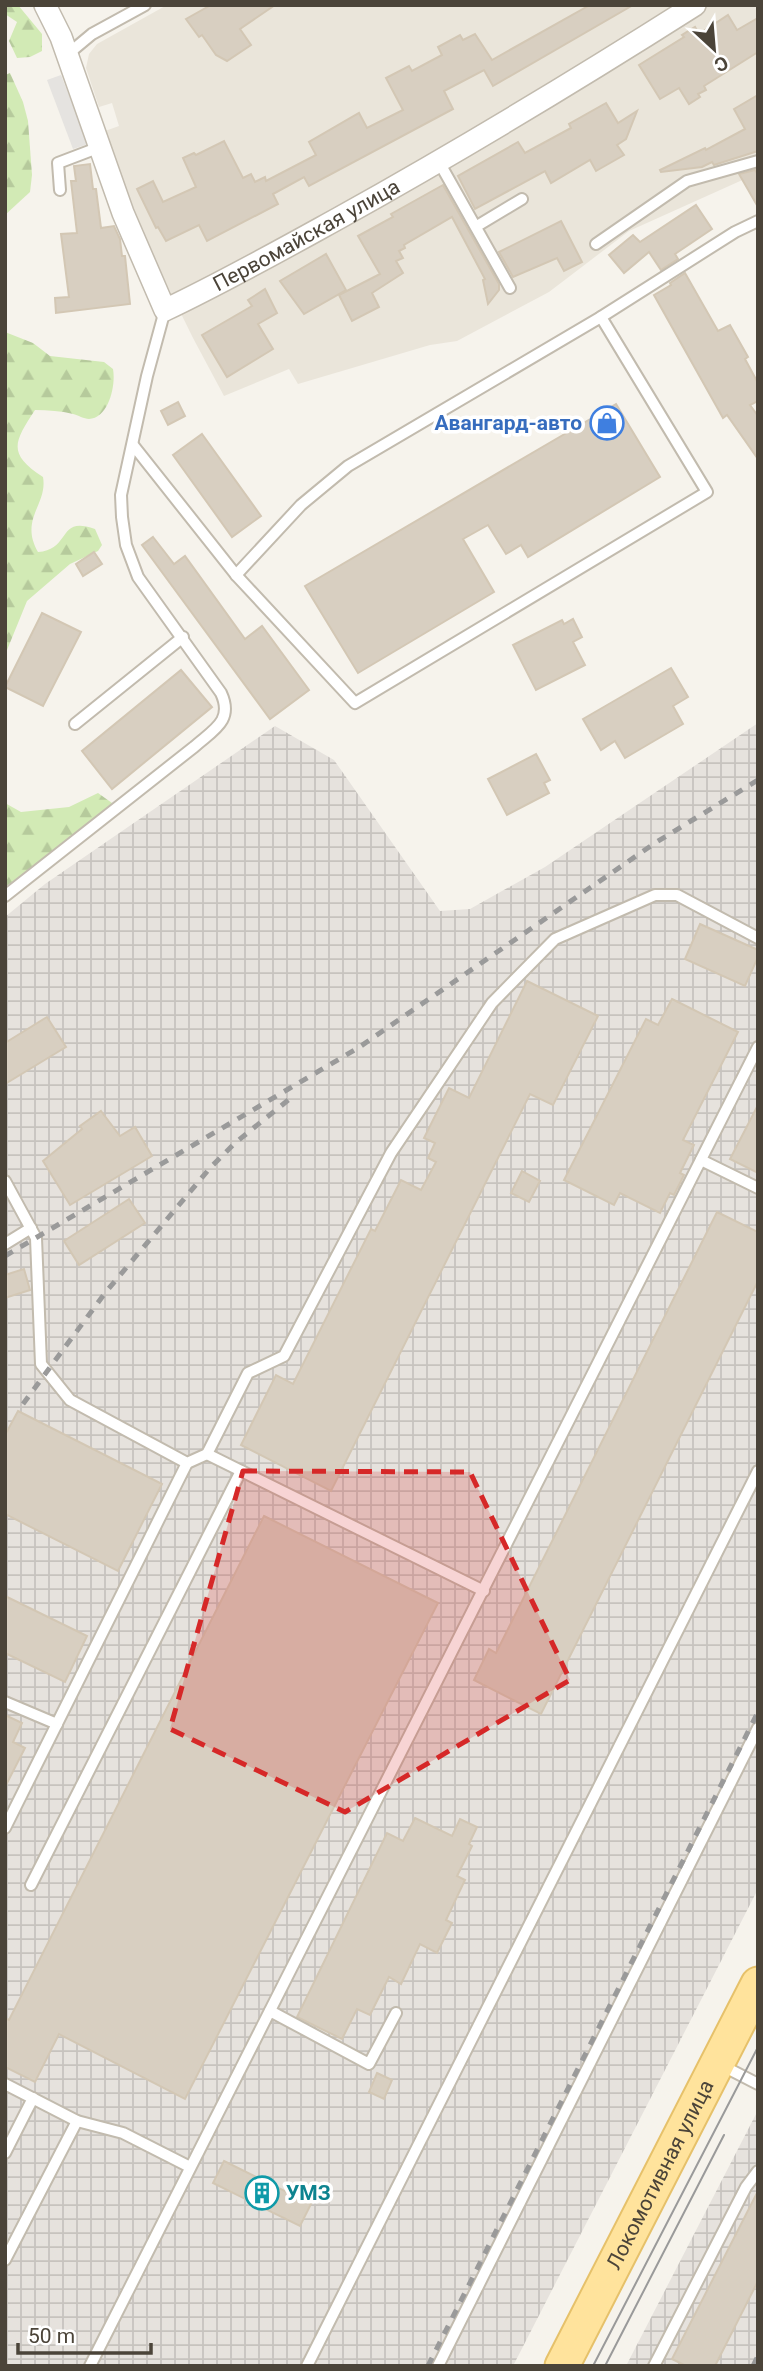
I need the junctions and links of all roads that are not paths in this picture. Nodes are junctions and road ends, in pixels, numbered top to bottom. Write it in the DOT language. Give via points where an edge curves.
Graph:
graph roads {
  1 [pos="45,5"];
  2 [pos="145,5"];
  3 [pos="695,5"];
  4 [pos="64,46"];
  5 [pos="100,147"];
  6 [pos="758,161"];
  7 [pos="439,162"];
  8 [pos="60,190"];
  9 [pos="522,199"];
  10 [pos="758,220"];
  11 [pos="477,226"];
  12 [pos="596,244"];
  13 [pos="510,288"];
  14 [pos="164,310"];
  15 [pos="601,317"];
  16 [pos="133,445"];
  17 [pos="236,575"];
  18 [pos="183,637"];
  19 [pos="75,724"];
  20 [pos="5,896"];
  21 [pos="758,938"];
  22 [pos="758,1047"];
  23 [pos="701,1160"];
  24 [pos="5,1181"];
  25 [pos="758,1188"];
  26 [pos="31,1228"];
  27 [pos="5,1244"];
  28 [pos="207,1454"];
  29 [pos="187,1463"];
  30 [pos="242,1471"];
  31 [pos="758,1471"];
  32 [pos="484,1591"];
  33 [pos="5,1702"];
  34 [pos="57,1724"];
  35 [pos="758,1728"];
  36 [pos="5,1828"];
  37 [pos="31,1885"];
  38 [pos="758,1984"];
  39 [pos="270,2011"];
  40 [pos="396,2013"];
  41 [pos="718,2063"];
  42 [pos="5,2084"];
  43 [pos="758,2084"];
  44 [pos="33,2098"];
  45 [pos="77,2121"];
  46 [pos="5,2153"];
  47 [pos="190,2167"];
  48 [pos="758,2171"];
  49 [pos="5,2260"];
  50 [pos="90,2366"];
  51 [pos="307,2366"];
  52 [pos="438,2366"];
  53 [pos="562,2366"];
  54 [pos="654,2366"];
  1 -- 4 [label="street"];
  2 -- 4 [label="lane"];
  3 -- 7 [label="street, Первомайская улица"];
  4 -- 5 [label="street"];
  5 -- 8 [label="lane" via="58,163"];
  5 -- 14 [label="street"];
  6 -- 12 [label="lane" via="687,181"];
  7 -- 11 [label="lane"];
  7 -- 14 [label="street, Первомайская улица" via="211,289"];
  9 -- 11 [label="lane"];
  10 -- 15 [label="lane"];
  11 -- 13 [label="lane"];
  14 -- 16 [label="lane"];
  15 -- 17 [label="lane" via="348,466 301,505"];
  15 -- 17 [label="lane" via="707,492 355,703"];
  16 -- 17 [label="lane"];
  16 -- 18 [label="lane" via="121,495 127,545 138,577"];
  18 -- 19 [label="lane"];
  18 -- 20 [label="lane" via="222,693 227,706 220,724"];
  21 -- 28 [label="lane" via="677,895 655,895 555,939 492,1003 390,1153 284,1356 248,1373"];
  22 -- 23 [label="lane"];
  23 -- 25 [label="lane"];
  23 -- 32 [label="lane"];
  24 -- 26 [label="lane"];
  26 -- 27 [label="lane"];
  26 -- 29 [label="lane" via="36,1238 41,1364 46,1373 69,1399"];
  28 -- 29 [label="lane"];
  28 -- 30 [label="lane"];
  29 -- 34 [label="lane"];
  30 -- 32 [label="lane"];
  30 -- 37 [label="lane"];
  31 -- 51 [label="lane"];
  32 -- 39 [label="lane"];
  33 -- 34 [label="lane"];
  34 -- 36 [label="lane"];
  35 -- 52 [label="lane"];
  38 -- 41 [label="main road, Локомотивная улица"];
  39 -- 40 [label="lane" via="369,2064"];
  39 -- 47 [label="lane"];
  41 -- 43 [label="lane"];
  41 -- 53 [label="main road, Локомотивная улица"];
  42 -- 44 [label="lane"];
  44 -- 45 [label="lane"];
  44 -- 46 [label="lane"];
  45 -- 47 [label="lane" via="123,2133"];
  45 -- 49 [label="lane"];
  47 -- 50 [label="lane"];
  48 -- 54 [label="lane"];
}
